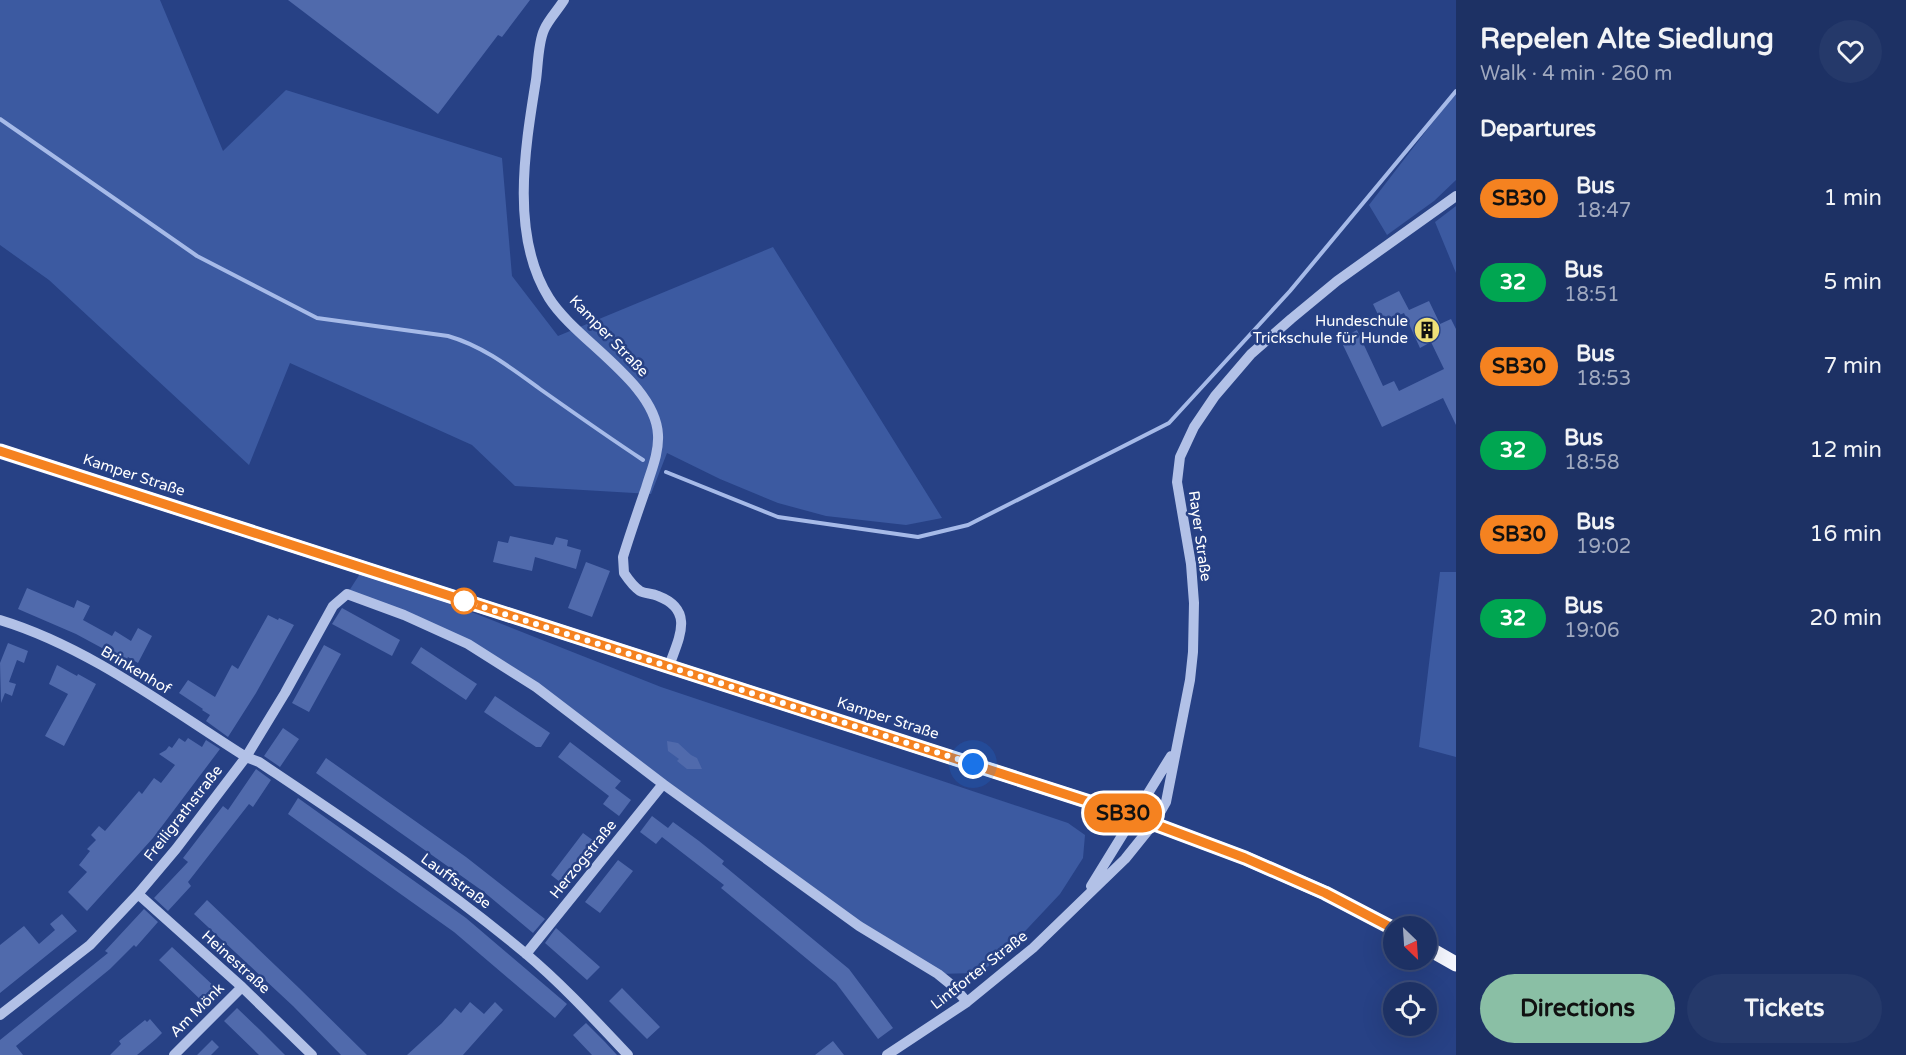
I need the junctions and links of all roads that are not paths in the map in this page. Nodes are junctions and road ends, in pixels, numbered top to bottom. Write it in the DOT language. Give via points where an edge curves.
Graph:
graph roads {
  1 [pos="564,0"];
  2 [pos="1456,196"];
  3 [pos="0,451"];
  4 [pos="2,620"];
  5 [pos="0,632"];
  6 [pos="669,666"];
  7 [pos="1175,751"];
  8 [pos="246,757"];
  9 [pos="663,784"];
  10 [pos="1133,816"];
  11 [pos="1154,823"];
  12 [pos="138,894"];
  13 [pos="1083,900"];
  14 [pos="1383,923"];
  15 [pos="1437,953"];
  16 [pos="526,954"];
  17 [pos="1456,964"];
  18 [pos="242,987"];
  19 [pos="967,1002"];
  20 [pos="0,1015"];
  21 [pos="174,1055"];
  22 [pos="312,1055"];
  23 [pos="628,1055"];
  24 [pos="887,1055"];
  1 -- 6 [label="street, Kamper Straße" via="543,31 530,114 524,186 530,250 549,299 626,377 654,416 658,435 655,459 623,557 624,573 640,591 674,604 680,615 682,631"];
  2 -- 7 [label="street, Rayer Straße" via="1290,319 1251,354 1194,427 1180,457 1177,483 1194,603 1190,680"];
  3 -- 6 [label="main road, Kamper Straße"];
  4 -- 5 [label="street, Brinkenhof"];
  4 -- 8 [label="street, Brinkenhof" via="121,675"];
  6 -- 10 [label="main road, Kamper Straße"];
  7 -- 10 [label="street, Rayer Straße"];
  7 -- 11 [label="street, Rayer Straße" via="1166,802"];
  8 -- 9 [label="street, Freiligrathstraße" via="333,606 346,594 468,644 537,687"];
  8 -- 12 [label="street, Freiligrathstraße"];
  8 -- 16 [label="street, Lauffstraße" via="356,827"];
  9 -- 16 [label="street, Herzogstraße"];
  9 -- 19 [label="street" via="859,926 938,974"];
  10 -- 11 [label="main road, Kamper Straße"];
  10 -- 13 [label="street, Lintforter Straße"];
  11 -- 13 [label="street, Lintforter Straße" via="1125,859"];
  11 -- 14 [label="main road, Kamper Straße" via="1325,893"];
  12 -- 18 [label="street, Heinestraße"];
  12 -- 20 [label="street, Freiligrathstraße" via="90,945"];
  13 -- 19 [label="street, Lintforter Straße" via="1033,948"];
  15 -- 17 [label="main road"];
  16 -- 23 [label="street, Lauffstraße"];
  18 -- 21 [label="street, Am Mönk"];
  18 -- 22 [label="street, Heinestraße"];
  19 -- 24 [label="street, Lintforter Straße"];
}
